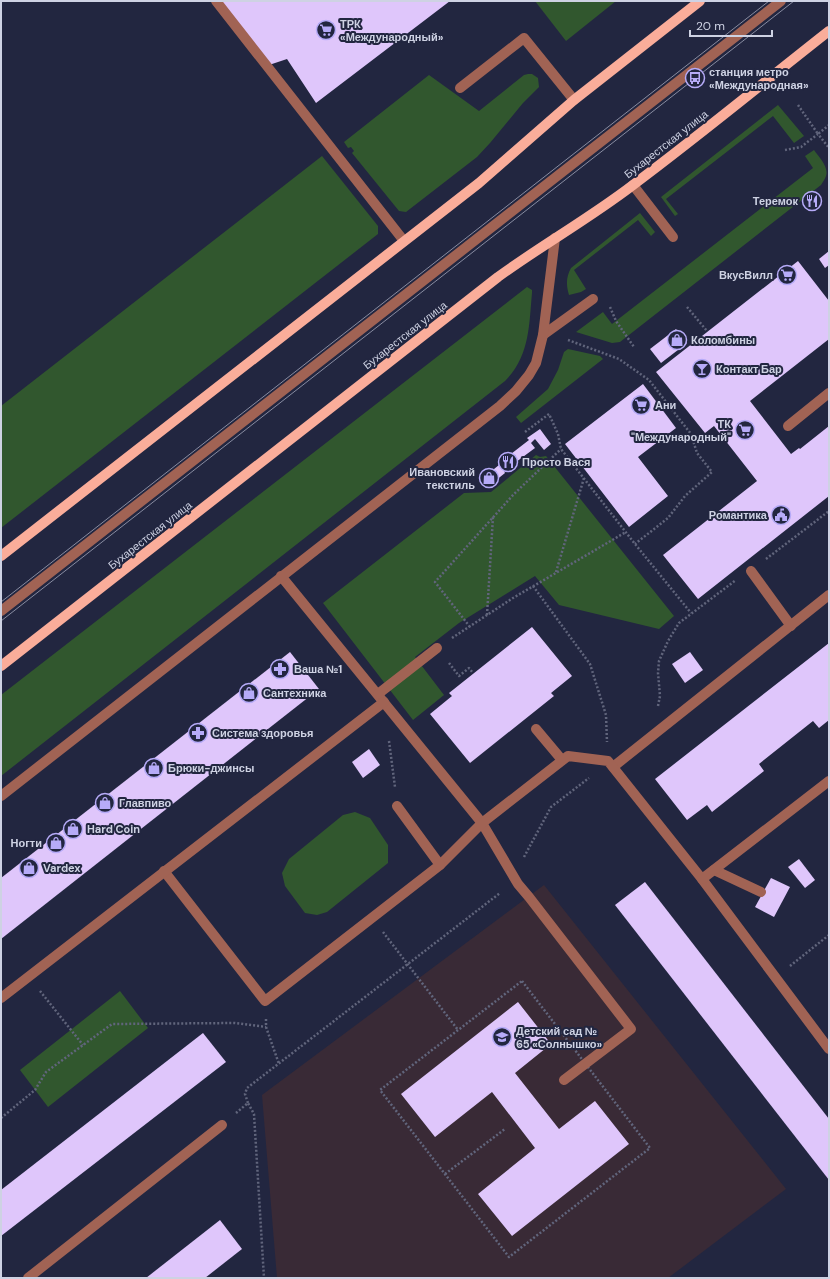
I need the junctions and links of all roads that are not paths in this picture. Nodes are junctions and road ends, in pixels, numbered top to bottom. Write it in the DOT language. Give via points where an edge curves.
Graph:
graph roads {
  1 [pos="216,1"];
  2 [pos="700,1"];
  3 [pos="781,1"];
  4 [pos="829,31"];
  5 [pos="460,88"];
  6 [pos="574,100"];
  7 [pos="633,185"];
  8 [pos="673,237"];
  9 [pos="555,238"];
  10 [pos="404,242"];
  11 [pos="593,299"];
  12 [pos="543,335"];
  13 [pos="829,393"];
  14 [pos="788,426"];
  15 [pos="1,556"];
  16 [pos="751,571"];
  17 [pos="282,576"];
  18 [pos="829,595"];
  19 [pos="1,611"];
  20 [pos="791,626"];
  21 [pos="437,648"];
  22 [pos="1,666"];
  23 [pos="381,698"];
  24 [pos="536,729"];
  25 [pos="562,760"];
  26 [pos="610,764"];
  27 [pos="829,781"];
  28 [pos="1,796"];
  29 [pos="397,806"];
  30 [pos="482,823"];
  31 [pos="440,865"];
  32 [pos="714,870"];
  33 [pos="164,871"];
  34 [pos="702,879"];
  35 [pos="761,892"];
  36 [pos="1,998"];
  37 [pos="829,1049"];
  38 [pos="564,1080"];
  39 [pos="222,1125"];
  40 [pos="28,1278"];
  1 -- 10 [label="street"];
  2 -- 6 [label="main road"];
  3 -- 19 [label="street"];
  4 -- 7 [label="main road, Бухарестская улица"];
  5 -- 6 [label="street" via="524,38"];
  6 -- 10 [label="main road" via="479,183"];
  7 -- 8 [label="street"];
  7 -- 9 [label="main road, Бухарестская улица"];
  9 -- 12 [label="street"];
  9 -- 22 [label="main road, Бухарестская улица" via="498,277"];
  10 -- 15 [label="main road"];
  11 -- 12 [label="street"];
  12 -- 17 [label="street" via="536,363 516,391"];
  13 -- 14 [label="street"];
  16 -- 20 [label="street"];
  17 -- 23 [label="street"];
  17 -- 28 [label="street"];
  18 -- 20 [label="street"];
  20 -- 26 [label="street" via="654,734"];
  21 -- 23 [label="street"];
  23 -- 30 [label="street"];
  23 -- 33 [label="street"];
  24 -- 25 [label="street"];
  25 -- 26 [label="street" via="568,756"];
  25 -- 30 [label="street"];
  26 -- 34 [label="street"];
  27 -- 32 [label="street"];
  29 -- 31 [label="street"];
  30 -- 31 [label="street"];
  30 -- 38 [label="street" via="518,884 631,1029"];
  31 -- 33 [label="street" via="265,1001"];
  32 -- 34 [label="street"];
  32 -- 35 [label="street"];
  33 -- 36 [label="street"];
  34 -- 37 [label="street"];
  39 -- 40 [label="street"];
}
